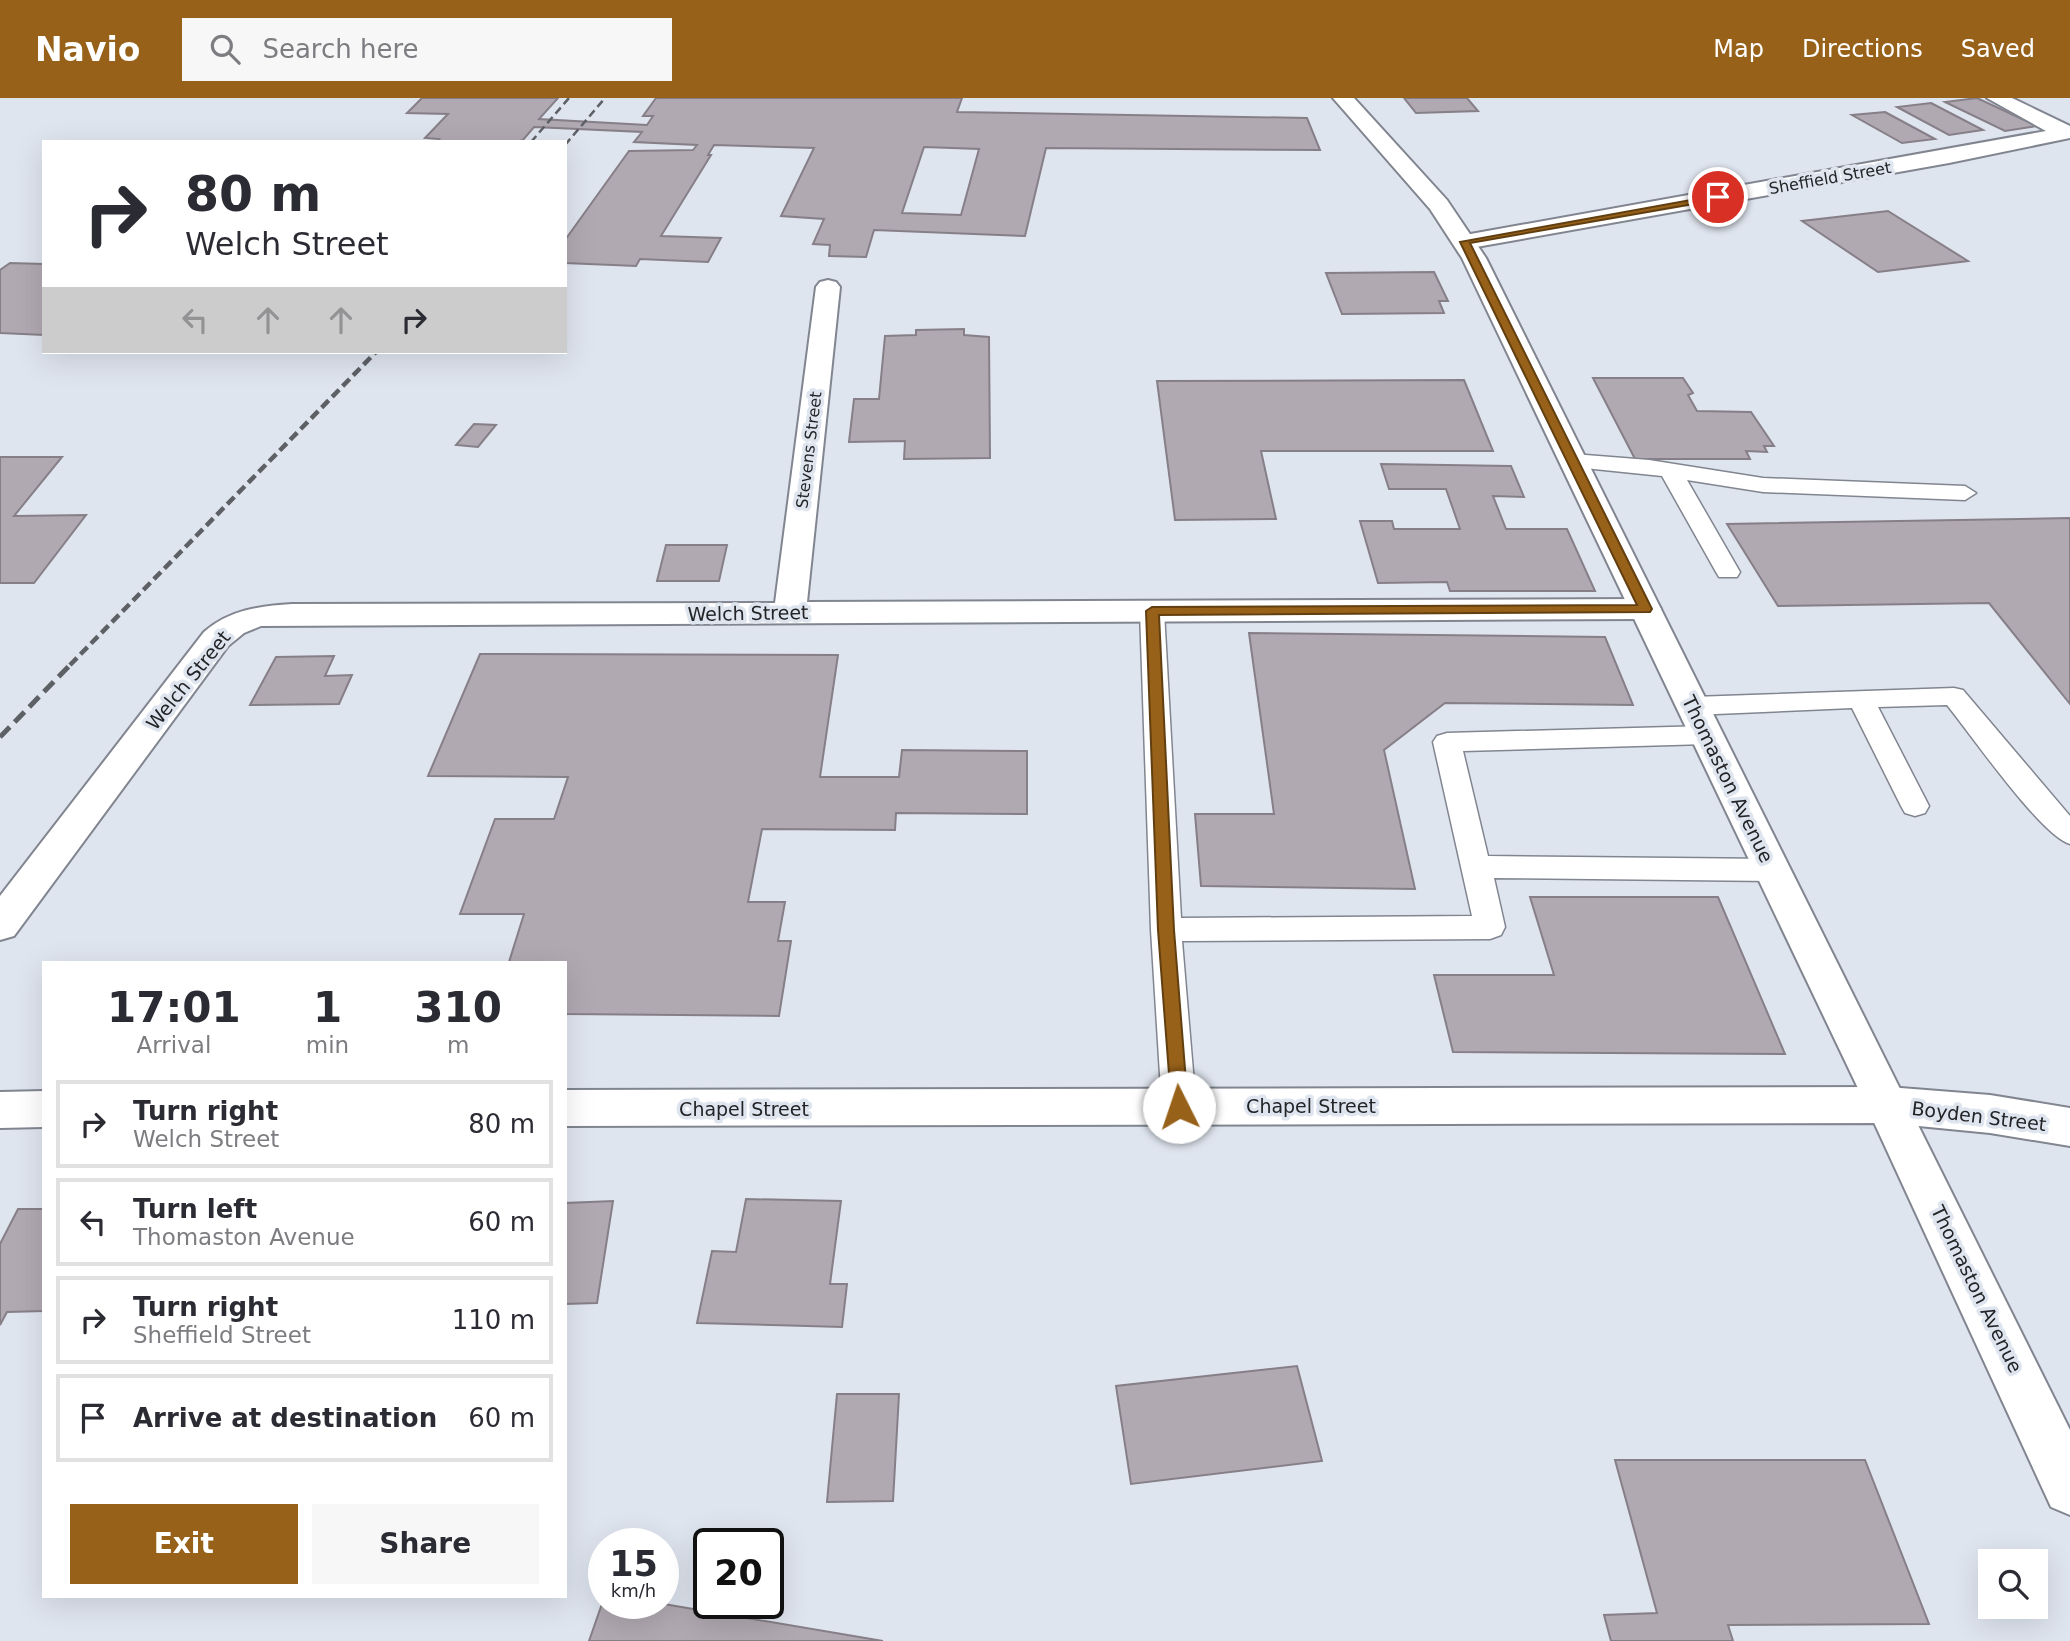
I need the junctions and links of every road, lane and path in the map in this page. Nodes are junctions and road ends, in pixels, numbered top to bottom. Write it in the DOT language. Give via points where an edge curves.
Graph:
graph roads {
  1 [pos="1343,98"];
  2 [pos="1997,98"];
  3 [pos="2067,132"];
  4 [pos="1465,242"];
  5 [pos="828,287"];
  6 [pos="1573,461"];
  7 [pos="1670,470"];
  8 [pos="1965,493"];
  9 [pos="1728,572"];
  10 [pos="1645,609"];
  11 [pos="1152,611"];
  12 [pos="790,613"];
  13 [pos="1860,698"];
  14 [pos="1700,720"];
  15 [pos="1915,807"];
  16 [pos="2070,834"];
  17 [pos="1476,867"];
  18 [pos="1773,870"];
  19 [pos="0,925"];
  20 [pos="1166,930"];
  21 [pos="1888,1105"];
  22 [pos="1179,1107"];
  23 [pos="567,1108"];
  24 [pos="42,1109"];
  25 [pos="0,1110"];
  26 [pos="2070,1127"];
  27 [pos="2070,1488"];
  1 -- 4 [label="street, Thomaston Avenue" via="1433,197"];
  2 -- 3 [label="street"];
  3 -- 4 [label="street, Sheffield Street"];
  4 -- 6 [label="street, Thomaston Avenue"];
  5 -- 12 [label="street, Stevens Street"];
  6 -- 7 [label="lane"];
  6 -- 10 [label="street, Thomaston Avenue"];
  7 -- 8 [label="lane" via="1763,485"];
  7 -- 9 [label="lane"];
  10 -- 11 [label="street, Welch Street"];
  10 -- 14 [label="street, Thomaston Avenue"];
  11 -- 12 [label="street, Welch Street"];
  11 -- 20 [label="lane"];
  12 -- 19 [label="street, Welch Street" via="292,614 242,620 216,639"];
  13 -- 14 [label="lane"];
  13 -- 15 [label="lane"];
  13 -- 16 [label="lane" via="1954,696"];
  14 -- 17 [label="lane" via="1447,742"];
  14 -- 18 [label="street, Thomaston Avenue"];
  17 -- 18 [label="lane"];
  17 -- 20 [label="lane" via="1490,927"];
  18 -- 21 [label="street, Thomaston Avenue"];
  20 -- 22 [label="lane"];
  21 -- 22 [label="street, Chapel Street"];
  21 -- 26 [label="street, Boyden Street"];
  21 -- 27 [label="street, Thomaston Avenue"];
  22 -- 23 [label="street, Chapel Street"];
  24 -- 25 [label="street"];
}
